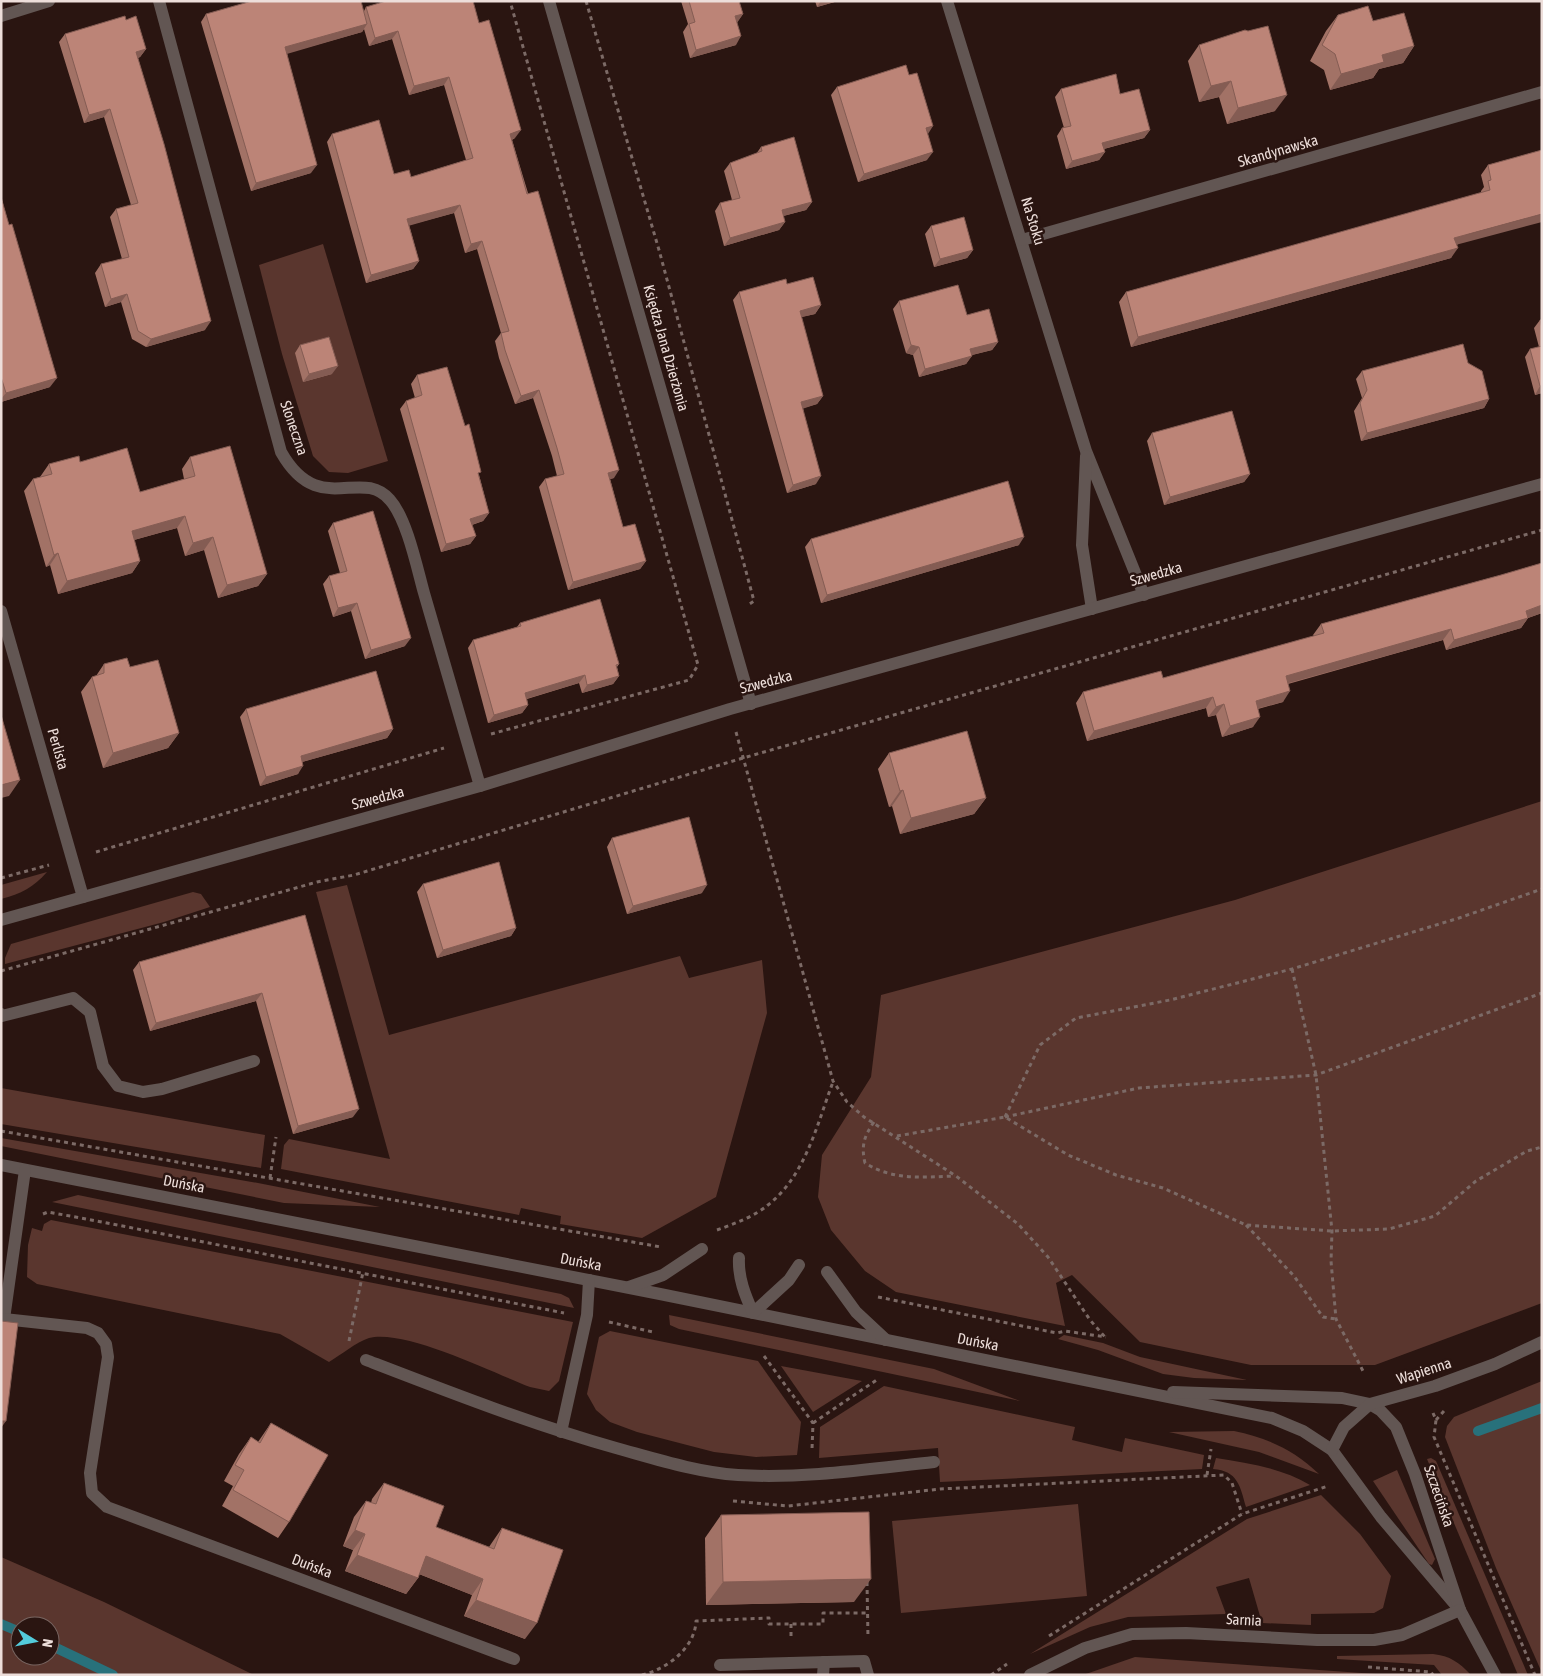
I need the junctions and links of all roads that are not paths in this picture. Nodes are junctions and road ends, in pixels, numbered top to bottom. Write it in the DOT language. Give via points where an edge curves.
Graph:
graph roads {
  1 [pos="49,1"];
  2 [pos="159,1"];
  3 [pos="549,1"];
  4 [pos="947,1"];
  5 [pos="1,16"];
  6 [pos="1542,92"];
  7 [pos="1022,240"];
  8 [pos="1086,451"];
  9 [pos="1542,484"];
  10 [pos="1144,595"];
  11 [pos="1092,609"];
  12 [pos="1,611"];
  13 [pos="751,704"];
  14 [pos="480,786"];
  15 [pos="82,896"];
  16 [pos="1,920"];
  17 [pos="1,1015"];
  18 [pos="254,1061"];
  19 [pos="1,1165"];
  20 [pos="25,1170"];
  21 [pos="698,1252"];
  22 [pos="740,1258"];
  23 [pos="799,1265"];
  24 [pos="827,1272"];
  25 [pos="589,1280"];
  26 [pos="628,1288"];
  27 [pos="753,1313"];
  28 [pos="3,1319"];
  29 [pos="886,1340"];
  30 [pos="1542,1342"];
  31 [pos="366,1360"];
  32 [pos="1131,1389"];
  33 [pos="1370,1404"];
  34 [pos="561,1432"];
  35 [pos="1332,1450"];
  36 [pos="934,1462"];
  37 [pos="1460,1610"];
  38 [pos="514,1659"];
  39 [pos="720,1665"];
  40 [pos="823,1668"];
  41 [pos="868,1675"];
  42 [pos="1030,1675"];
  43 [pos="1495,1675"];
  1 -- 5 [label="street"];
  2 -- 14 [label="street, Słoneczna" via="281,452 289,466 304,480 320,488 369,488 381,492 399,514"];
  3 -- 13 [label="street, Księdza Jana Dzierżonia"];
  4 -- 7 [label="street, Na Stoku"];
  6 -- 7 [label="street, Skandynawska"];
  7 -- 8 [label="street, Na Stoku"];
  8 -- 10 [label="street, Na Stoku"];
  8 -- 11 [label="street, Na Stoku" via="1082,545"];
  9 -- 10 [label="street, Szwedzka"];
  10 -- 11 [label="street, Szwedzka"];
  11 -- 13 [label="street, Szwedzka"];
  12 -- 15 [label="street, Perlista"];
  13 -- 14 [label="street, Szwedzka"];
  14 -- 15 [label="street, Szwedzka"];
  15 -- 16 [label="street, Szwedzka"];
  17 -- 18 [label="street" via="73,998 90,1012 103,1066 118,1086 143,1092"];
  19 -- 20 [label="street, Duńska"];
  20 -- 25 [label="street, Duńska"];
  20 -- 28 [label="street, Duńska"];
  21 -- 26 [label="street" via="663,1275"];
  22 -- 27 [label="street" via="742,1285"];
  23 -- 27 [label="street" via="789,1280"];
  24 -- 29 [label="street" via="856,1312"];
  25 -- 26 [label="street, Duńska"];
  25 -- 34 [label="street" via="587,1315"];
  26 -- 27 [label="street, Duńska"];
  27 -- 29 [label="street, Duńska"];
  28 -- 38 [label="street, Duńska" via="87,1328 98,1333 106,1344 106,1374 90,1472 92,1493 107,1507"];
  29 -- 32 [label="street, Duńska"];
  30 -- 33 [label="street, Wapienna" via="1435,1386"];
  31 -- 34 [label="street"];
  32 -- 33 [label="street, Duńska" via="1316,1396"];
  32 -- 35 [label="street, Duńska" via="1272,1418 1303,1431"];
  33 -- 35 [label="street, Wapienna" via="1344,1427"];
  33 -- 37 [label="street, Szczecińska" via="1396,1427"];
  34 -- 36 [label="street" via="676,1465 737,1475 812,1475"];
  35 -- 37 [label="street, Szczecińska" via="1381,1517"];
  37 -- 42 [label="street, Sarnia" via="1402,1635 1374,1640 1132,1634 1084,1648"];
  37 -- 43 [label="street, Szczecińska"];
  39 -- 40 [label="street"];
  40 -- 41 [label="street" via="864,1661"];
}
